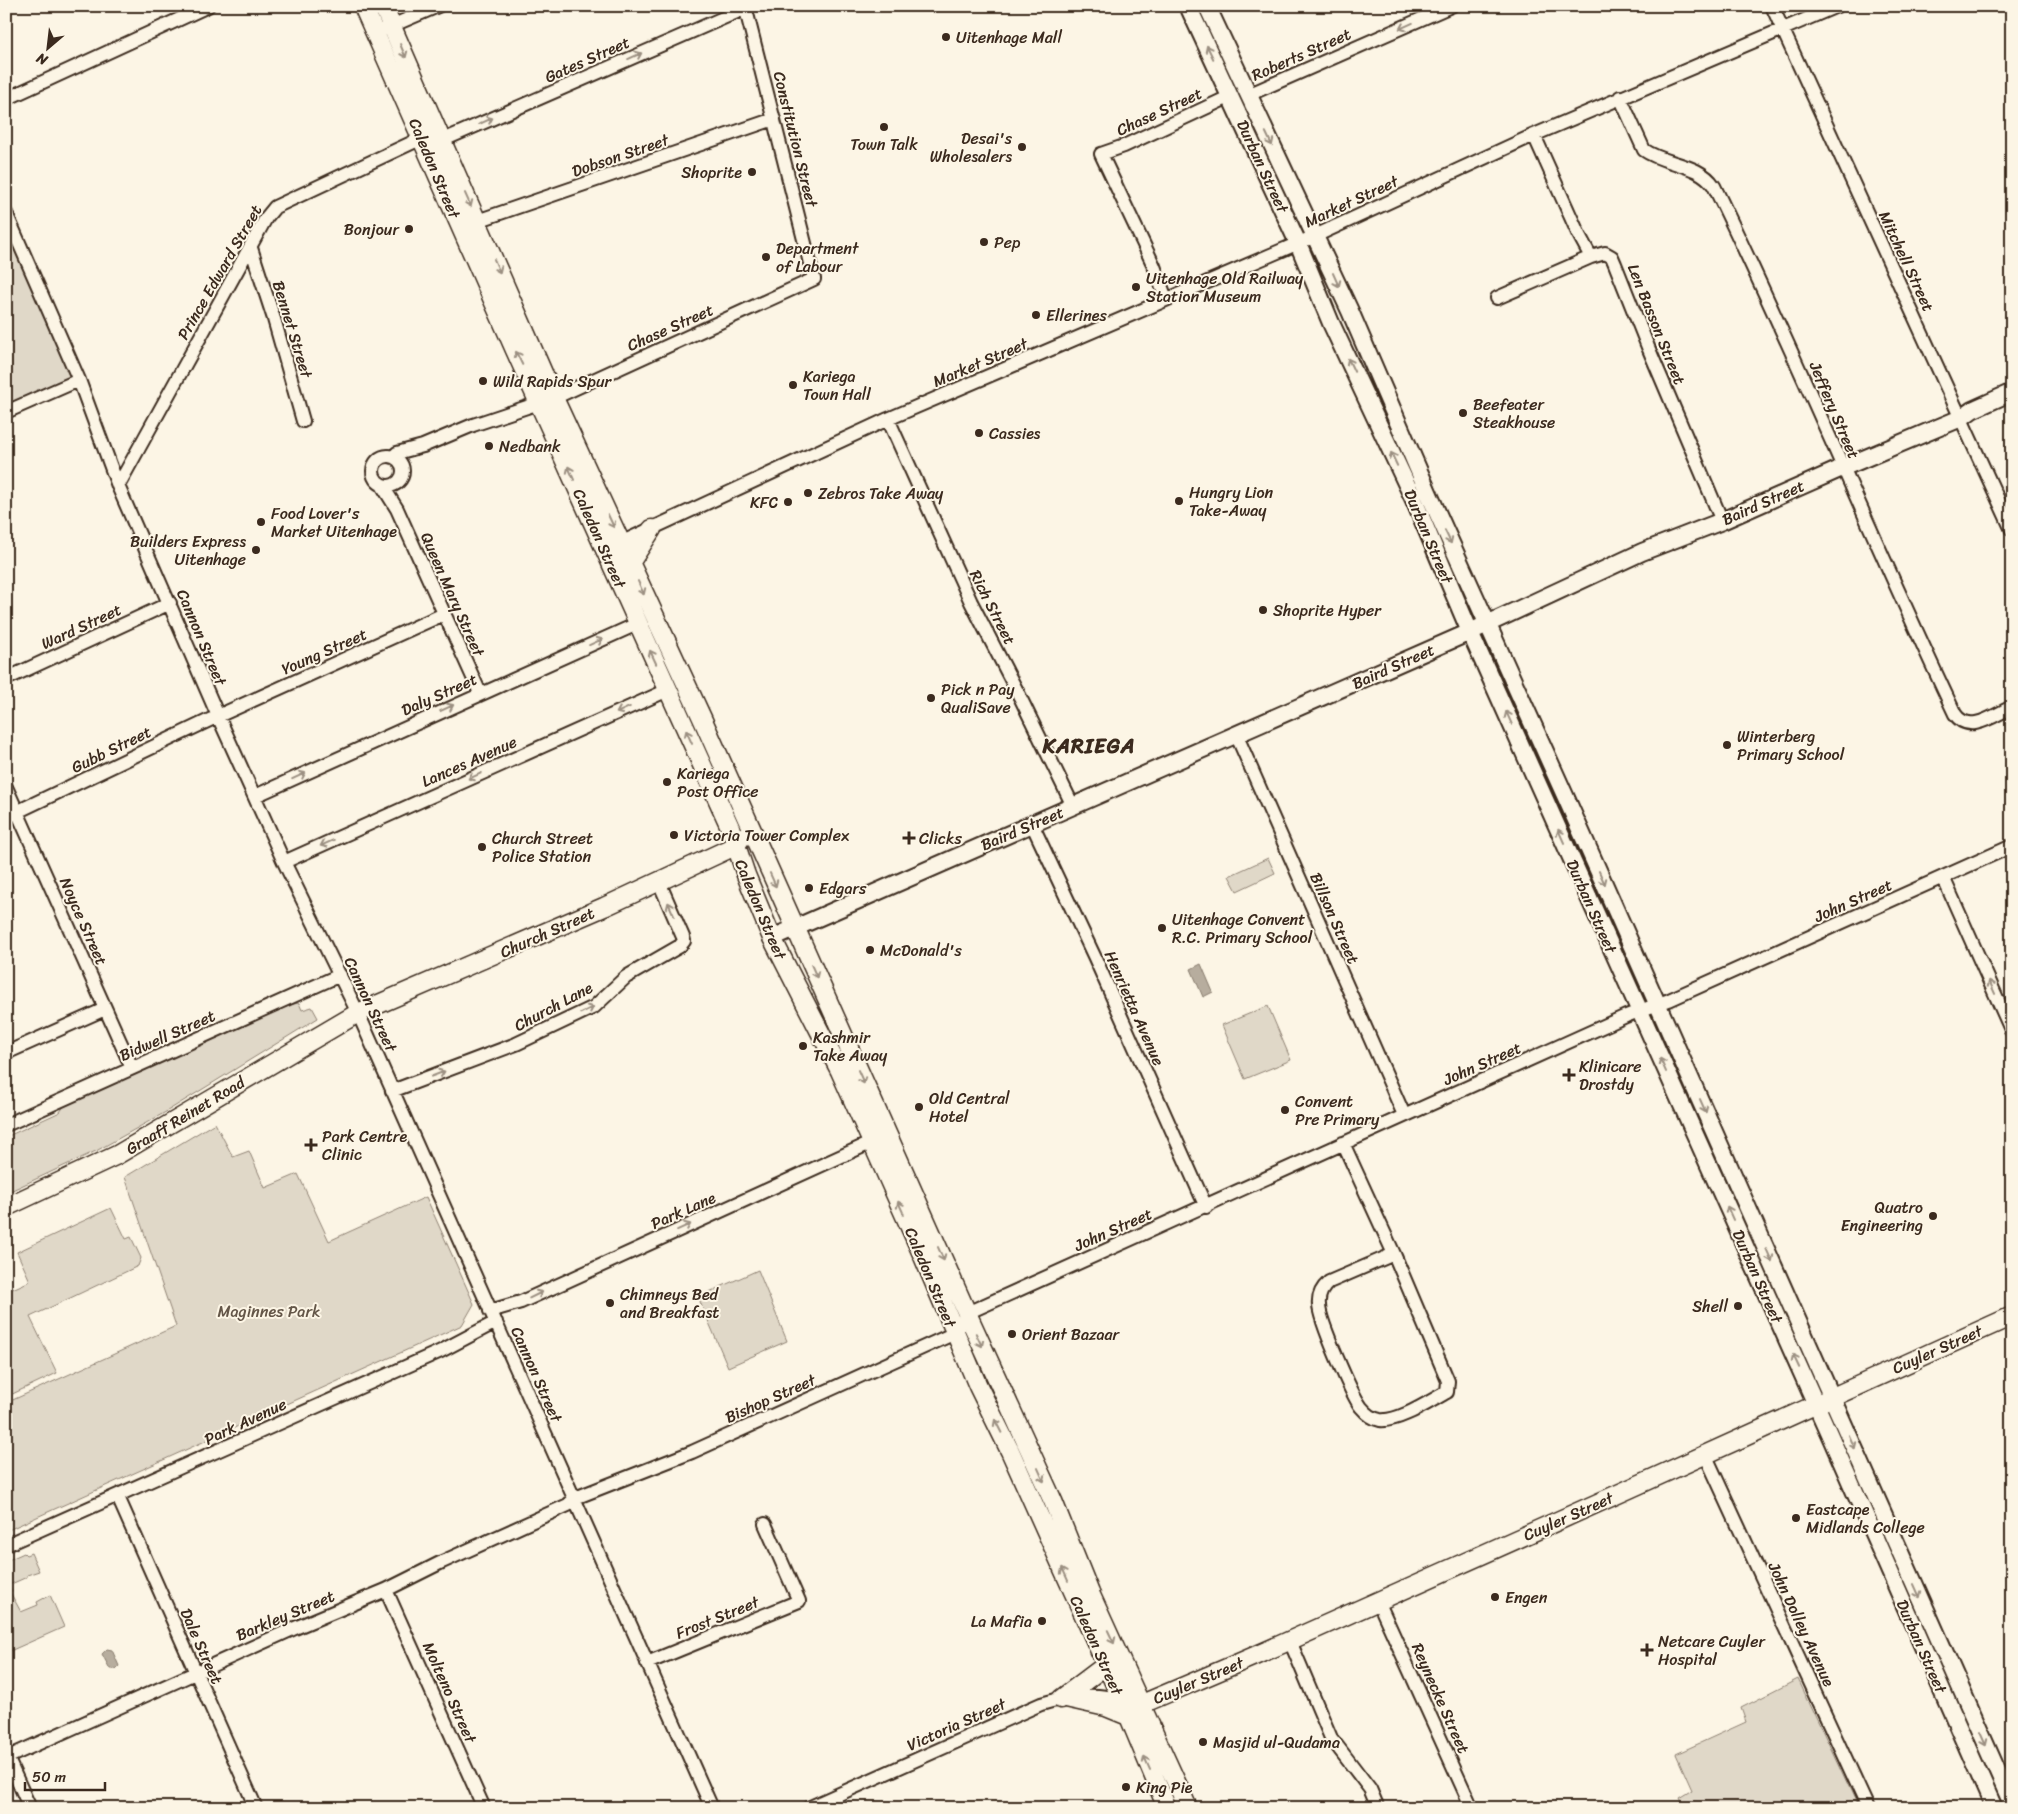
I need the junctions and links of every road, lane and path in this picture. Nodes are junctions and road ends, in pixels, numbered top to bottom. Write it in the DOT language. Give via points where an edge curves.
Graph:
graph roads {
  1 [pos="208,6"];
  2 [pos="363,6"];
  3 [pos="384,6"];
  4 [pos="438,6"];
  5 [pos="1188,6"];
  6 [pos="1207,6"];
  7 [pos="1450,6"];
  8 [pos="1772,6"];
  9 [pos="1838,6"];
  10 [pos="745,7"];
  11 [pos="392,26"];
  12 [pos="1782,30"];
  13 [pos="375,33"];
  14 [pos="1248,95"];
  15 [pos="1231,96"];
  16 [pos="1620,97"];
  17 [pos="6,99"];
  18 [pos="774,119"];
  19 [pos="1534,135"];
  20 [pos="422,138"];
  21 [pos="442,140"];
  22 [pos="6,212"];
  23 [pos="477,221"];
  24 [pos="1315,236"];
  25 [pos="1298,243"];
  26 [pos="251,248"];
  27 [pos="1591,257"];
  28 [pos="814,279"];
  29 [pos="1497,298"];
  30 [pos="1166,300"];
  31 [pos="79,380"];
  32 [pos="2012,392"];
  33 [pos="547,400"];
  34 [pos="6,412"];
  35 [pos="1962,418"];
  36 [pos="888,419"];
  37 [pos="303,421"];
  38 [pos="423,446"];
  39 [pos="393,457"];
  40 [pos="1842,468"];
  41 [pos="401,477"];
  42 [pos="382,485"];
  43 [pos="118,486"];
  44 [pos="397,509"];
  45 [pos="1722,521"];
  46 [pos="652,529"];
  47 [pos="2012,530"];
  48 [pos="613,546"];
  49 [pos="630,563"];
  50 [pos="170,603"];
  51 [pos="444,614"];
  52 [pos="1488,623"];
  53 [pos="637,624"];
  54 [pos="1470,632"];
  55 [pos="6,679"];
  56 [pos="668,690"];
  57 [pos="480,693"];
  58 [pos="2012,707"];
  59 [pos="218,716"];
  60 [pos="1236,734"];
  61 [pos="6,787"];
  62 [pos="255,796"];
  63 [pos="1073,806"];
  64 [pos="12,814"];
  65 [pos="746,819"];
  66 [pos="1032,824"];
  67 [pos="735,846"];
  68 [pos="2012,846"];
  69 [pos="762,855"];
  70 [pos="284,862"];
  71 [pos="1943,877"];
  72 [pos="659,882"];
  73 [pos="794,927"];
  74 [pos="772,938"];
  75 [pos="340,974"];
  76 [pos="1658,1004"];
  77 [pos="105,1009"];
  78 [pos="1639,1010"];
  79 [pos="358,1014"];
  80 [pos="2012,1032"];
  81 [pos="6,1053"];
  82 [pos="132,1068"];
  83 [pos="392,1091"];
  84 [pos="1404,1115"];
  85 [pos="6,1125"];
  86 [pos="880,1139"];
  87 [pos="1343,1143"];
  88 [pos="1206,1207"];
  89 [pos="6,1208"];
  90 [pos="1394,1254"];
  91 [pos="967,1313"];
  92 [pos="2012,1316"];
  93 [pos="493,1317"];
  94 [pos="955,1333"];
  95 [pos="1824,1402"];
  96 [pos="1705,1454"];
  97 [pos="118,1497"];
  98 [pos="575,1498"];
  99 [pos="765,1524"];
  100 [pos="6,1545"];
  101 [pos="386,1590"];
  102 [pos="1378,1602"];
  103 [pos="1290,1641"];
  104 [pos="647,1663"];
  105 [pos="1106,1665"];
  106 [pos="196,1672"];
  107 [pos="1064,1698"];
  108 [pos="1142,1704"];
  109 [pos="1125,1708"];
  110 [pos="7,1757"];
  111 [pos="2010,1798"];
  112 [pos="1990,1806"];
  113 [pos="30,1808"];
  114 [pos="256,1808"];
  115 [pos="484,1808"];
  116 [pos="712,1808"];
  117 [pos="808,1808"];
  118 [pos="1167,1808"];
  119 [pos="1188,1808"];
  120 [pos="1378,1808"];
  121 [pos="1472,1808"];
  122 [pos="1868,1808"];
  1 -- 17 [label="street"];
  2 -- 13 [label="main road, Caledon Street"];
  3 -- 11 [label="main road, Caledon Street"];
  4 -- 11 [label="street"];
  15 -- 5 [label="street, Durban Street, one-way"];
  6 -- 14 [label="street, Durban Street"];
  7 -- 14 [label="street, Roberts Street, one-way"];
  8 -- 12 [label="street, Mitchell Street"];
  9 -- 12 [label="street, Market Street"];
  10 -- 18 [label="street, Constitution Street"];
  21 -- 10 [label="street, Gates Street, one-way"];
  11 -- 13 [label="street"];
  11 -- 21 [label="main road, Caledon Street, one-way"];
  12 -- 16 [label="street, Market Street"];
  12 -- 35 [label="street, Mitchell Street"];
  13 -- 20 [label="main road, Caledon Street"];
  14 -- 24 [label="street, Durban Street, one-way"];
  15 -- 25 [label="street, Durban Street"];
  15 -- 30 [label="street, Chase Street" via="1101,154 1154,266"];
  16 -- 19 [label="street, Market Street"];
  16 -- 40 [label="street, Jeffery Street" via="1644,150 1698,172 1714,186 1788,341"];
  18 -- 23 [label="street, Dobson Street"];
  18 -- 28 [label="street, Constitution Street"];
  19 -- 24 [label="street, Market Street"];
  19 -- 27 [label="street"];
  20 -- 21 [label="street"];
  20 -- 26 [label="street, Prince Edward Street" via="275,207"];
  33 -- 20 [label="main road, Caledon Street, one-way" via="503,323"];
  21 -- 23 [label="main road, Caledon Street, one-way"];
  22 -- 31 [label="street, Cannon Street"];
  23 -- 33 [label="main road, Caledon Street, one-way"];
  24 -- 25 [label="street, Market Street"];
  24 -- 52 [label="street, Durban Street, one-way"];
  25 -- 30 [label="street, Market Street"];
  54 -- 25 [label="street, Durban Street, one-way"];
  26 -- 37 [label="street, Bennet Street"];
  26 -- 43 [label="street, Prince Edward Street"];
  27 -- 29 [label="street"];
  27 -- 45 [label="street, Len Basson Street" via="1605,253 1616,264"];
  28 -- 33 [label="street, Chase Street"];
  30 -- 36 [label="street, Market Street"];
  31 -- 34 [label="street"];
  31 -- 43 [label="street, Cannon Street"];
  32 -- 35 [label="street, Baird Street"];
  33 -- 38 [label="street"];
  33 -- 48 [label="main road, Caledon Street"];
  35 -- 40 [label="street, Baird Street"];
  35 -- 47 [label="street, Mitchell Street"];
  36 -- 46 [label="street, Market Street"];
  36 -- 63 [label="street, Rich Street" via="971,602"];
  38 -- 39 [label="street"];
  38 -- 41 [label="street"];
  39 -- 41 [label="street" via="400,462"];
  39 -- 42 [label="street" via="384,457 374,465 374,476"];
  40 -- 45 [label="street, Baird Street"];
  40 -- 58 [label="street, Jeffery Street" via="1958,718 1977,724"];
  41 -- 42 [label="street" via="390,486"];
  41 -- 44 [label="street, Queen Mary Street"];
  42 -- 44 [label="street, Queen Mary Street"];
  43 -- 50 [label="street, Cannon Street"];
  44 -- 51 [label="street, Queen Mary Street"];
  45 -- 52 [label="street, Baird Street" via="1642,552"];
  46 -- 48 [label="street, Market Street"];
  46 -- 49 [label="main road"];
  48 -- 49 [label="main road, Caledon Street"];
  48 -- 53 [label="main road, Caledon Street"];
  49 -- 65 [label="main road, Caledon Street, one-way"];
  50 -- 55 [label="street, Ward Street"];
  50 -- 59 [label="street, Cannon Street"];
  51 -- 57 [label="street, Queen Mary Street"];
  51 -- 59 [label="street, Young Street"];
  52 -- 54 [label="street, Baird Street"];
  52 -- 76 [label="street, Durban Street, one-way"];
  56 -- 53 [label="main road, Caledon Street, one-way"];
  57 -- 53 [label="street, Daly Street, one-way"];
  54 -- 60 [label="street, Baird Street"];
  78 -- 54 [label="street, Durban Street, one-way"];
  67 -- 56 [label="main road, Caledon Street, one-way" via="730,827"];
  56 -- 70 [label="street, Lances Avenue, one-way"];
  62 -- 57 [label="street, Daly Street, one-way"];
  59 -- 62 [label="street, Cannon Street"];
  59 -- 64 [label="street, Gubb Street"];
  60 -- 63 [label="street, Baird Street"];
  60 -- 84 [label="street, Billson Street"];
  61 -- 64 [label="street, Noyce Street"];
  62 -- 70 [label="street, Cannon Street"];
  63 -- 66 [label="street, Baird Street"];
  64 -- 77 [label="street, Noyce Street"];
  65 -- 67 [label="main road" via="744,835"];
  65 -- 69 [label="main road, Caledon Street"];
  66 -- 73 [label="street, Baird Street"];
  66 -- 88 [label="street, Henrietta Avenue"];
  67 -- 69 [label="main road"];
  67 -- 72 [label="main road, Church Street"];
  67 -- 74 [label="main road, Caledon Street"];
  68 -- 71 [label="street, John Street"];
  69 -- 73 [label="main road, Caledon Street, one-way"];
  70 -- 75 [label="street, Cannon Street"];
  71 -- 76 [label="street, John Street"];
  80 -- 71 [label="street, one-way"];
  72 -- 79 [label="main road, Church Street"];
  83 -- 72 [label="street, Church Lane, one-way" via="516,1044 594,1007 626,977 680,946 683,937"];
  73 -- 74 [label="street, Baird Street"];
  73 -- 86 [label="main road, Caledon Street, one-way"];
  74 -- 86 [label="main road, Caledon Street" via="840,1071"];
  75 -- 79 [label="street, Cannon Street"];
  75 -- 82 [label="street, Bidwell Street"];
  76 -- 78 [label="street, John Street"];
  76 -- 95 [label="street, Durban Street, one-way"];
  77 -- 81 [label="street"];
  77 -- 82 [label="street, Noyce Street"];
  78 -- 84 [label="street, John Street"];
  95 -- 78 [label="street, Durban Street, one-way"];
  79 -- 83 [label="street, Cannon Street"];
  79 -- 89 [label="main road, Graaff Reinet Road" via="117,1155"];
  82 -- 85 [label="street, Bidwell Street"];
  83 -- 93 [label="street, Cannon Street"];
  84 -- 87 [label="street, John Street"];
  86 -- 91 [label="main road, Caledon Street, one-way"];
  93 -- 86 [label="street, Park Lane, one-way"];
  94 -- 86 [label="main road, Caledon Street, one-way"];
  87 -- 88 [label="street, John Street"];
  87 -- 90 [label="street"];
  88 -- 91 [label="street, John Street"];
  90 -- 90 [label="street" via="1329,1282 1319,1300 1321,1317 1358,1403 1365,1412 1378,1419 1411,1410 1447,1392 1449,1385"];
  91 -- 94 [label="street"];
  91 -- 108 [label="main road, Caledon Street, one-way"];
  92 -- 95 [label="main road, Cuyler Street"];
  93 -- 97 [label="street, Park Avenue" via="441,1351"];
  93 -- 98 [label="street, Cannon Street"];
  94 -- 98 [label="street, Bishop Street" via="692,1452"];
  105 -- 94 [label="main road, Caledon Street, one-way"];
  95 -- 96 [label="main road, Cuyler Street"];
  95 -- 111 [label="street, Durban Street, one-way"];
  95 -- 112 [label="street, Durban Street"];
  96 -- 102 [label="main road, Cuyler Street"];
  96 -- 122 [label="street, John Dolley Avenue"];
  97 -- 100 [label="street, Park Avenue"];
  97 -- 106 [label="street, Dale Street"];
  98 -- 101 [label="street, Barkley Street" via="568,1505"];
  98 -- 104 [label="street, Cannon Street"];
  99 -- 104 [label="street, Frost Street" via="800,1601"];
  101 -- 106 [label="street, Barkley Street"];
  101 -- 115 [label="street, Molteno Street"];
  102 -- 103 [label="main road, Cuyler Street"];
  102 -- 121 [label="street, Reynecke Street"];
  103 -- 108 [label="main road, Cuyler Street"];
  103 -- 120 [label="street" via="1332,1738 1370,1789"];
  104 -- 116 [label="street, Cannon Street"];
  105 -- 107 [label="main road"];
  105 -- 109 [label="main road, Caledon Street"];
  106 -- 110 [label="street, Barkley Street"];
  106 -- 114 [label="street, Dale Street"];
  107 -- 109 [label="main road, Cuyler Street"];
  107 -- 117 [label="street, Victoria Street" via="1040,1704"];
  108 -- 109 [label="main road, Cuyler Street"];
  108 -- 119 [label="main road, Caledon Street"];
  118 -- 109 [label="main road, Caledon Street, one-way"];
  110 -- 113 [label="street"];
  111 -- 112 [label="street"];
}
